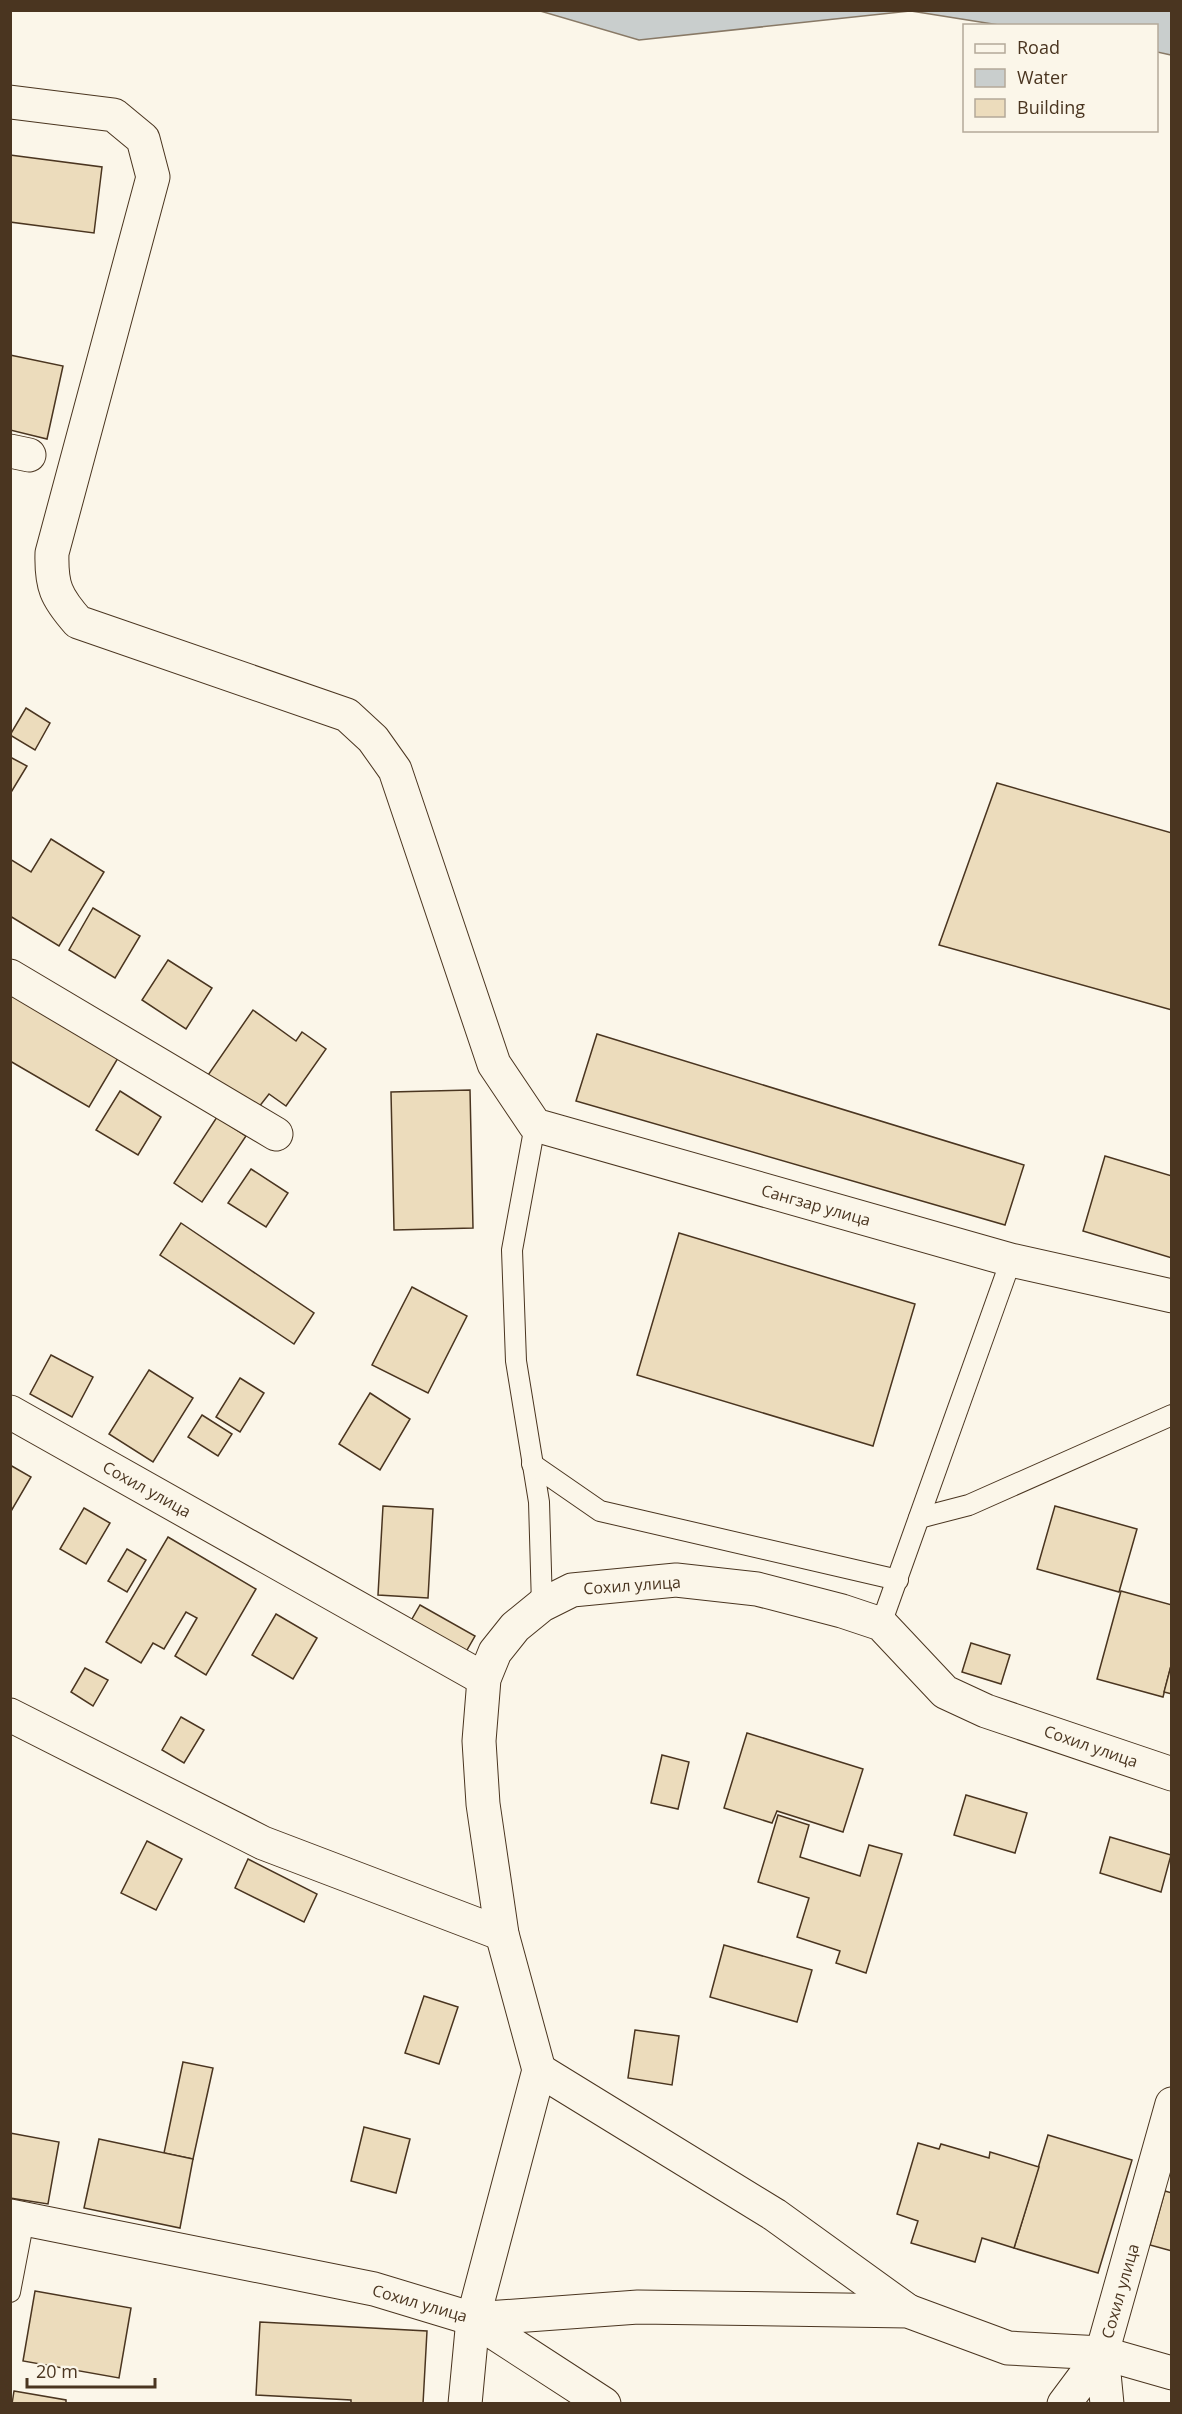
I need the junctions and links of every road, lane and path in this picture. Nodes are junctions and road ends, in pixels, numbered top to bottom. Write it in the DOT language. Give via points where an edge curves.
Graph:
graph roads {
  1 [pos="10,102"];
  2 [pos="10,976"];
  3 [pos="535,1125"];
  4 [pos="276,1134"];
  5 [pos="1011,1260"];
  6 [pos="1172,1296"];
  7 [pos="10,1412"];
  8 [pos="1172,1415"];
  9 [pos="532,1464"];
  10 [pos="919,1518"];
  11 [pos="897,1580"];
  12 [pos="542,1605"];
  13 [pos="881,1624"];
  14 [pos="483,1679"];
  15 [pos="10,1715"];
  16 [pos="1172,1774"];
  17 [pos="502,1934"];
  18 [pos="539,2070"];
  19 [pos="1172,2104"];
  20 [pos="17,2218"];
  21 [pos="10,2292"];
  22 [pos="908,2311"];
  23 [pos="473,2319"];
  24 [pos="1102,2353"];
  25 [pos="1172,2373"];
  26 [pos="465,2403"];
  27 [pos="604,2403"];
  28 [pos="1064,2403"];
  29 [pos="1107,2403"];
  1 -- 3 [label="street" via="114,115 143,139 153,177 52,553 51,579 60,602 78,622 347,715 373,739 395,770 494,1064"];
  2 -- 4 [label="street"];
  3 -- 5 [label="street, Сангзар улица"];
  3 -- 9 [label="lane" via="512,1250 516,1360"];
  5 -- 6 [label="street, Сангзар улица"];
  5 -- 10 [label="lane"];
  7 -- 14 [label="street, Сохил улица"];
  8 -- 10 [label="lane" via="969,1505"];
  9 -- 11 [label="lane" via="600,1511"];
  9 -- 12 [label="lane" via="539,1502"];
  10 -- 11 [label="lane"];
  11 -- 13 [label="lane"];
  12 -- 13 [label="street, Сохил улица" via="572,1590 676,1580 758,1589"];
  12 -- 14 [label="street, Сохил улица" via="515,1627 495,1652"];
  13 -- 16 [label="street, Сохил улица" via="945,1692 986,1711"];
  14 -- 17 [label="street" via="478,1741"];
  15 -- 17 [label="street" via="263,1843"];
  17 -- 18 [label="street"];
  18 -- 22 [label="street, Сохил улица" via="775,2215"];
  18 -- 23 [label="street"];
  19 -- 24 [label="street, Сохил улица"];
  20 -- 21 [label="lane"];
  20 -- 23 [label="street, Сохил улица" via="374,2289"];
  22 -- 23 [label="street, Сохил улица" via="638,2307"];
  22 -- 24 [label="street, Сохил улица" via="1008,2349"];
  23 -- 26 [label="street"];
  23 -- 27 [label="street"];
  24 -- 25 [label="street"];
  24 -- 28 [label="street"];
  24 -- 29 [label="street"];
}
